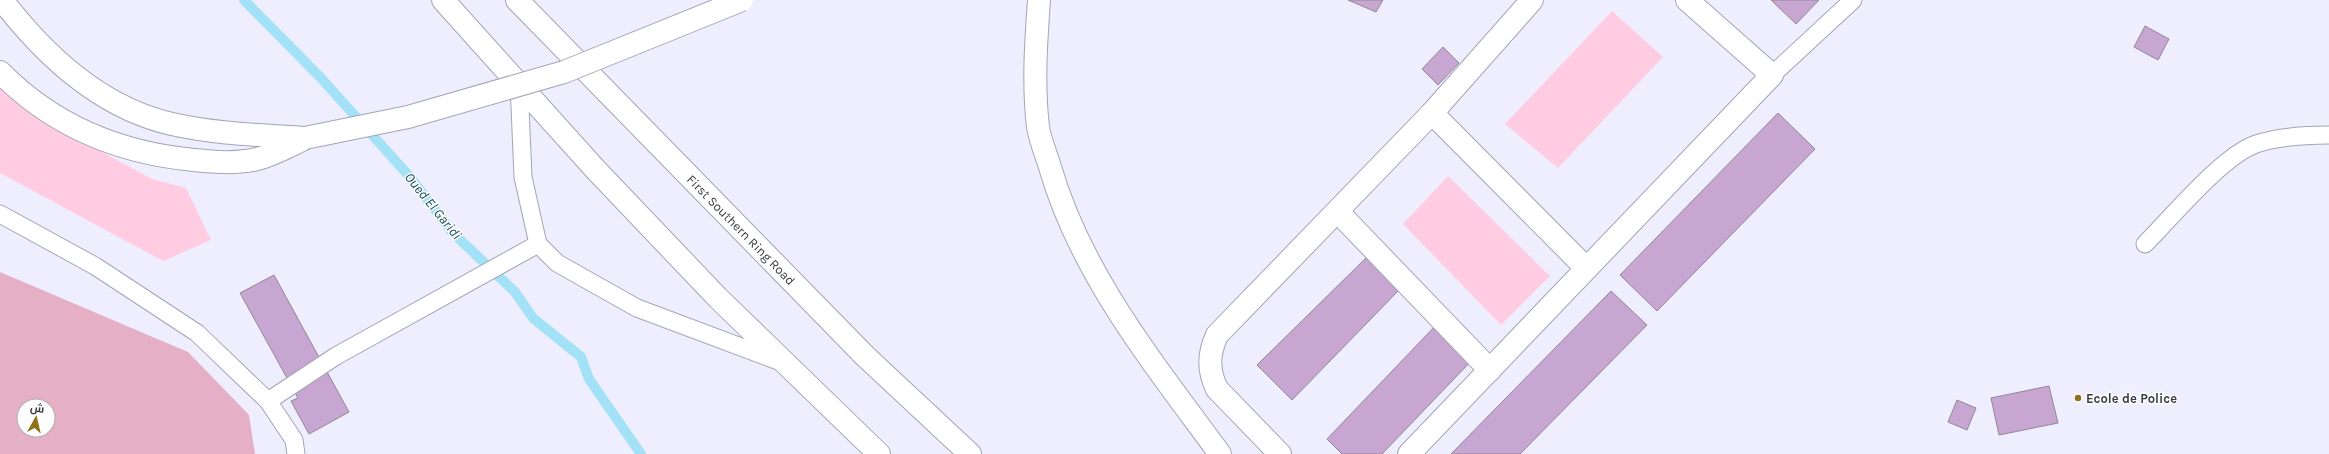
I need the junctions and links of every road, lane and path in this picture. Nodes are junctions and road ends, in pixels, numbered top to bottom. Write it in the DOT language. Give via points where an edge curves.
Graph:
graph roads {
  1 [pos="2,0"];
  2 [pos="443,0"];
  3 [pos="517,0"];
  4 [pos="742,0"];
  5 [pos="1039,0"];
  6 [pos="1532,0"];
  7 [pos="1687,0"];
  8 [pos="1852,0"];
  9 [pos="0,72"];
  10 [pos="1772,75"];
  11 [pos="519,83"];
  12 [pos="1432,113"];
  13 [pos="2329,135"];
  14 [pos="305,138"];
  15 [pos="1338,212"];
  16 [pos="0,214"];
  17 [pos="538,244"];
  18 [pos="2145,244"];
  19 [pos="1586,268"];
  20 [pos="786,364"];
  21 [pos="1490,370"];
  22 [pos="268,401"];
  23 [pos="869,446"];
  24 [pos="296,454"];
  25 [pos="879,454"];
  26 [pos="970,454"];
  27 [pos="1220,454"];
  28 [pos="1280,454"];
  29 [pos="1409,454"];
  1 -- 14 [label="main road" via="47,52 98,93 121,106 143,116 194,128"];
  2 -- 11 [label="main road"];
  3 -- 26 [label="main road, First Southern Ring Road" via="865,356"];
  4 -- 14 [label="main road, bridge" via="564,72 408,118"];
  5 -- 27 [label="main road" via="1034,62 1038,128 1058,195 1096,276 1153,362"];
  6 -- 12 [label="main road"];
  7 -- 10 [label="main road"];
  8 -- 10 [label="lane"];
  9 -- 14 [label="main road" via="18,90 64,122 104,142 135,151 207,162 243,162 269,155"];
  10 -- 19 [label="main road"];
  11 -- 17 [label="lane" via="523,177"];
  11 -- 20 [label="main road" via="596,170 718,298"];
  12 -- 15 [label="main road"];
  12 -- 19 [label="main road"];
  13 -- 18 [label="lane" via="2297,135 2256,144 2228,159"];
  15 -- 21 [label="main road"];
  15 -- 28 [label="main road" via="1217,336 1211,348 1211,376 1217,389"];
  16 -- 22 [label="lane" via="95,266 198,333"];
  17 -- 20 [label="lane" via="557,263 637,308"];
  17 -- 22 [label="lane" via="336,356"];
  19 -- 21 [label="main road"];
  20 -- 23 [label="main road"];
  21 -- 29 [label="main road"];
  22 -- 24 [label="lane" via="294,440"];
  23 -- 25 [label="main road"];
}
